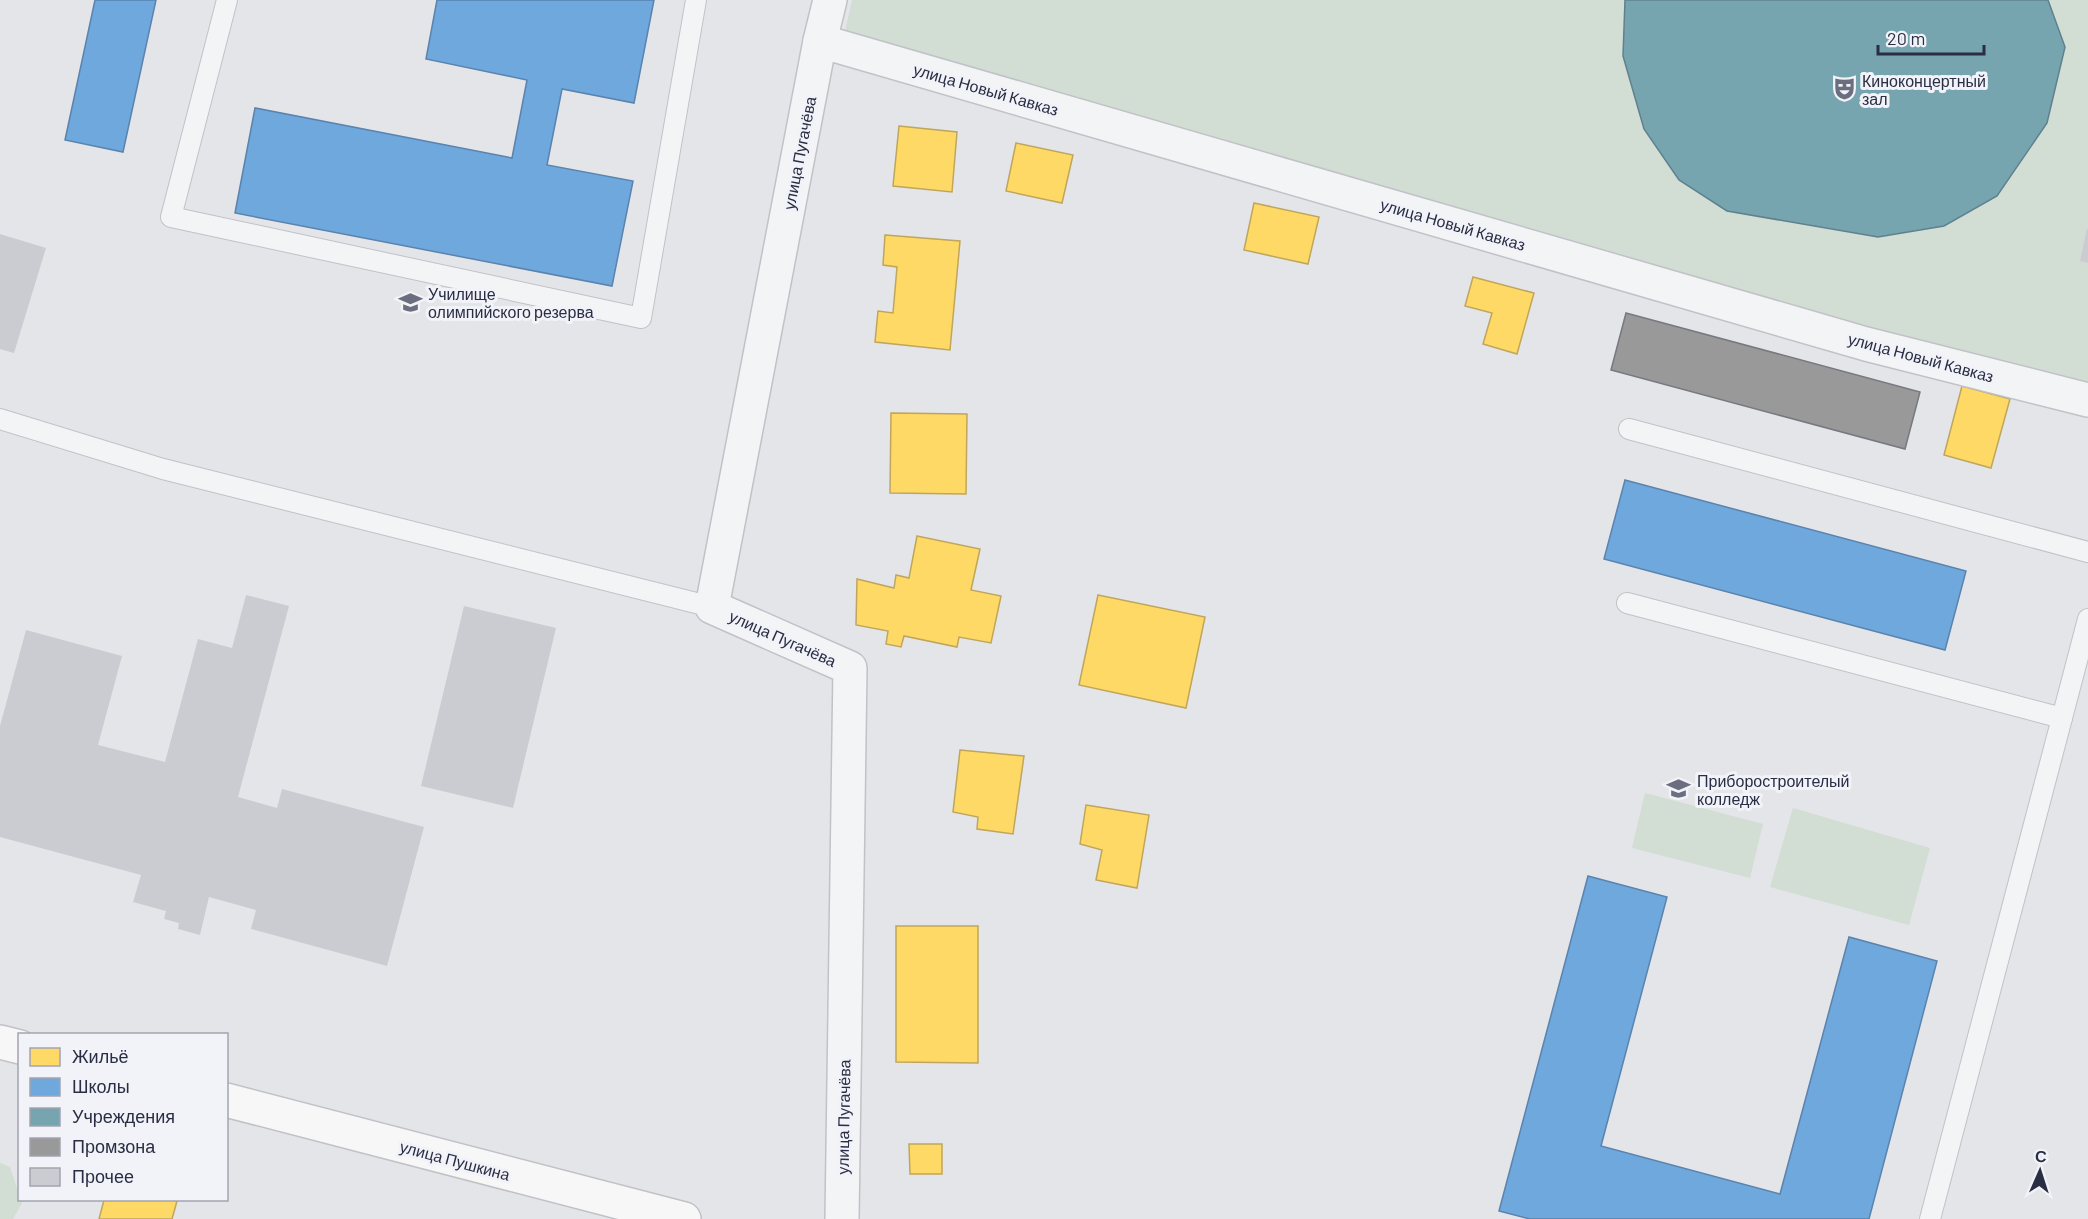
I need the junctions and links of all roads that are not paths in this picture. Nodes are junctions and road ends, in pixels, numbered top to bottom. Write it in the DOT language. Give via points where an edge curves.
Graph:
graph roads {
  1 [pos="227,0"];
  2 [pos="696,0"];
  3 [pos="830,0"];
  4 [pos="820,41"];
  5 [pos="2088,400"];
  6 [pos="0,419"];
  7 [pos="1629,429"];
  8 [pos="2088,552"];
  9 [pos="1627,603"];
  10 [pos="712,607"];
  11 [pos="2088,619"];
  12 [pos="2062,718"];
  13 [pos="0,1042"];
  14 [pos="18,1046"];
  15 [pos="228,1101"];
  16 [pos="684,1219"];
  17 [pos="842,1219"];
  18 [pos="1930,1219"];
  1 -- 2 [label="lane" via="171,217 641,318"];
  3 -- 4 [label="street, улица Пугачёва"];
  4 -- 5 [label="street, улица Новый Кавказ" via="1866,344"];
  4 -- 10 [label="street, улица Пугачёва"];
  6 -- 10 [label="lane" via="163,468"];
  7 -- 8 [label="lane"];
  9 -- 12 [label="lane"];
  10 -- 17 [label="street, улица Пугачёва" via="850,668"];
  11 -- 12 [label="lane"];
  12 -- 18 [label="lane"];
  13 -- 14 [label="main road"];
  15 -- 16 [label="main road, улица Пушкина"];
}
